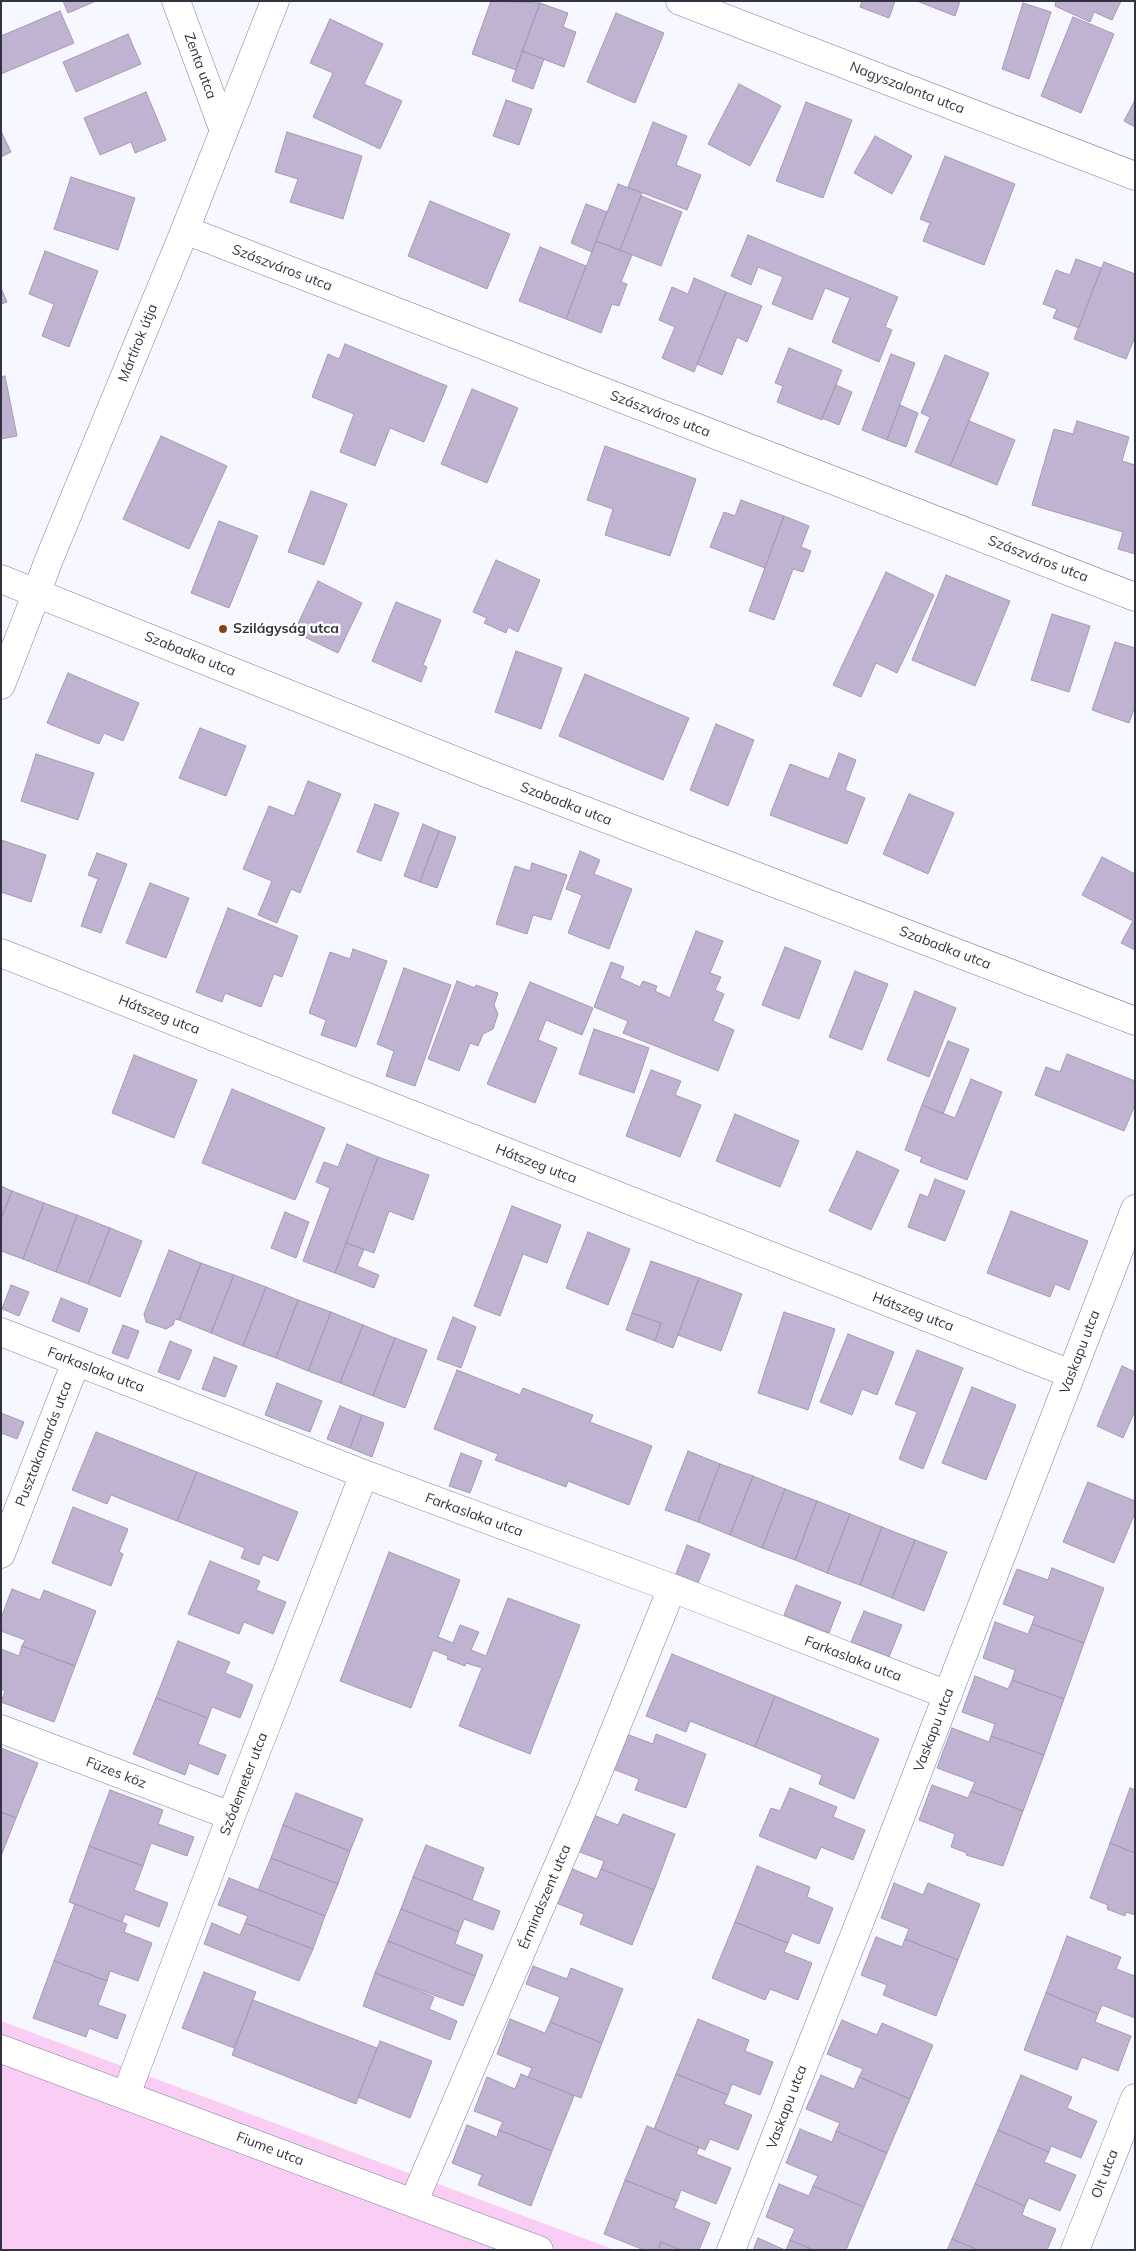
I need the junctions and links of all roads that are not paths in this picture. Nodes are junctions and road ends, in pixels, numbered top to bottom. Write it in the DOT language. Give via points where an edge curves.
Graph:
graph roads {
  1 [pos="176,1"];
  2 [pos="275,1"];
  3 [pos="680,1"];
  4 [pos="224,131"];
  5 [pos="1135,176"];
  6 [pos="185,230"];
  7 [pos="1,578"];
  8 [pos="37,592"];
  9 [pos="1135,597"];
  10 [pos="1,685"];
  11 [pos="1,953"];
  12 [pos="1135,1021"];
  13 [pos="1135,1209"];
  14 [pos="1,1332"];
  15 [pos="76,1362"];
  16 [pos="1072,1374"];
  17 [pos="364,1474"];
  18 [pos="1,1554"];
  19 [pos="672,1588"];
  20 [pos="948,1696"];
  21 [pos="1,1729"];
  22 [pos="231,1816"];
  23 [pos="1,2049"];
  24 [pos="126,2095"];
  25 [pos="1135,2098"];
  26 [pos="413,2203"];
  27 [pos="539,2250"];
  28 [pos="731,2250"];
  29 [pos="1075,2250"];
  1 -- 4 [label="street, Zenta utca"];
  2 -- 4 [label="street, Mártírok útja"];
  3 -- 5 [label="street, Nagyszalonta utca"];
  4 -- 6 [label="street, Mártírok útja"];
  6 -- 8 [label="street, Mártírok útja"];
  6 -- 9 [label="street, Szászváros utca"];
  7 -- 8 [label="street, Szabadka utca"];
  8 -- 10 [label="street, Mártírok útja"];
  8 -- 12 [label="street, Szabadka utca" via="476,769"];
  11 -- 16 [label="street, Hátszeg utca"];
  13 -- 16 [label="street, Vaskapu utca"];
  14 -- 15 [label="street, Farkaslaka utca"];
  15 -- 17 [label="street, Farkaslaka utca"];
  15 -- 18 [label="street, Pusztakamarás utca"];
  16 -- 20 [label="street, Vaskapu utca"];
  17 -- 19 [label="street, Farkaslaka utca"];
  17 -- 22 [label="street, Sződemeter utca"];
  19 -- 20 [label="street, Farkaslaka utca"];
  19 -- 26 [label="street, Érmindszent utca" via="592,1787"];
  20 -- 28 [label="street, Vaskapu utca"];
  21 -- 22 [label="street, Füzes köz"];
  22 -- 24 [label="street, Sződemeter utca"];
  23 -- 24 [label="street, Fiume utca"];
  24 -- 26 [label="street, Fiume utca"];
  25 -- 29 [label="street, Olt utca"];
  26 -- 27 [label="street, Fiume utca"];
}
